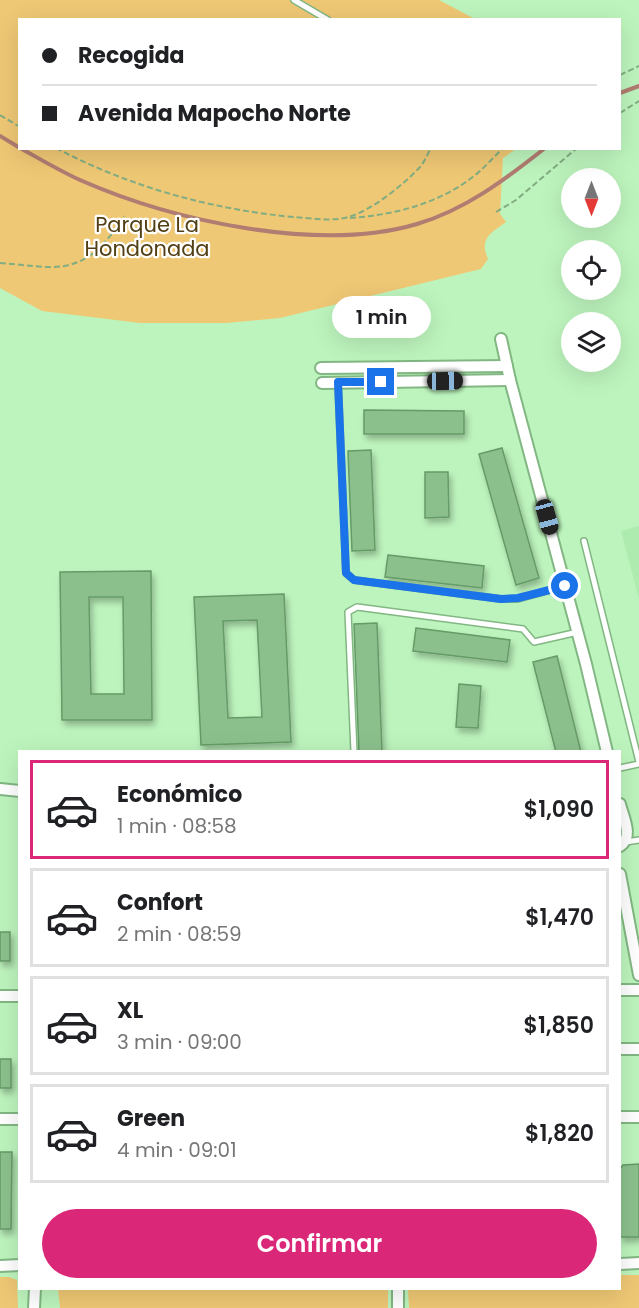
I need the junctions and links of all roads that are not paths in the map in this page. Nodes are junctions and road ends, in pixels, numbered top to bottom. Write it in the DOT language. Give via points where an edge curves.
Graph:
graph roads {
  1 [pos="294,0"];
  2 [pos="325,18"];
  3 [pos="501,339"];
  4 [pos="507,366"];
  5 [pos="321,368"];
  6 [pos="338,368"];
  7 [pos="510,380"];
  8 [pos="338,382"];
  9 [pos="322,383"];
  10 [pos="584,542"];
  11 [pos="565,586"];
  12 [pos="578,632"];
  13 [pos="354,750"];
  14 [pos="607,750"];
  15 [pos="639,763"];
  16 [pos="621,768"];
  17 [pos="0,789"];
  18 [pos="18,791"];
  19 [pos="621,808"];
  20 [pos="639,840"];
  21 [pos="623,844"];
  22 [pos="621,879"];
  23 [pos="639,975"];
  24 [pos="621,990"];
  25 [pos="639,990"];
  26 [pos="0,996"];
  27 [pos="18,996"];
  28 [pos="621,1049"];
  29 [pos="639,1049"];
  30 [pos="621,1117"];
  31 [pos="639,1117"];
  32 [pos="0,1119"];
  33 [pos="18,1119"];
  34 [pos="639,1263"];
  35 [pos="621,1264"];
  36 [pos="0,1266"];
  37 [pos="18,1266"];
  38 [pos="34,1290"];
  39 [pos="398,1290"];
  40 [pos="34,1308"];
  41 [pos="398,1308"];
  1 -- 2 [label="lane"];
  3 -- 4 [label="street"];
  4 -- 6 [label="street"];
  4 -- 7 [label="street"];
  5 -- 6 [label="street"];
  6 -- 8 [label="street"];
  7 -- 8 [label="street"];
  7 -- 11 [label="street"];
  8 -- 9 [label="street"];
  8 -- 11 [label="lane" via="346,573 354,580 501,599"];
  10 -- 15 [label="lane"];
  11 -- 12 [label="street"];
  12 -- 13 [label="lane" via="534,642 523,628 357,607 348,612"];
  12 -- 14 [label="street"];
  15 -- 16 [label="lane"];
  17 -- 18 [label="street"];
  19 -- 21 [label="street" via="628,837"];
  20 -- 21 [label="lane"];
  22 -- 23 [label="street"];
  24 -- 25 [label="street"];
  26 -- 27 [label="street"];
  28 -- 29 [label="street"];
  30 -- 31 [label="street"];
  32 -- 33 [label="street"];
  34 -- 35 [label="street"];
  36 -- 37 [label="street"];
  38 -- 40 [label="street"];
  39 -- 41 [label="street"];
}
